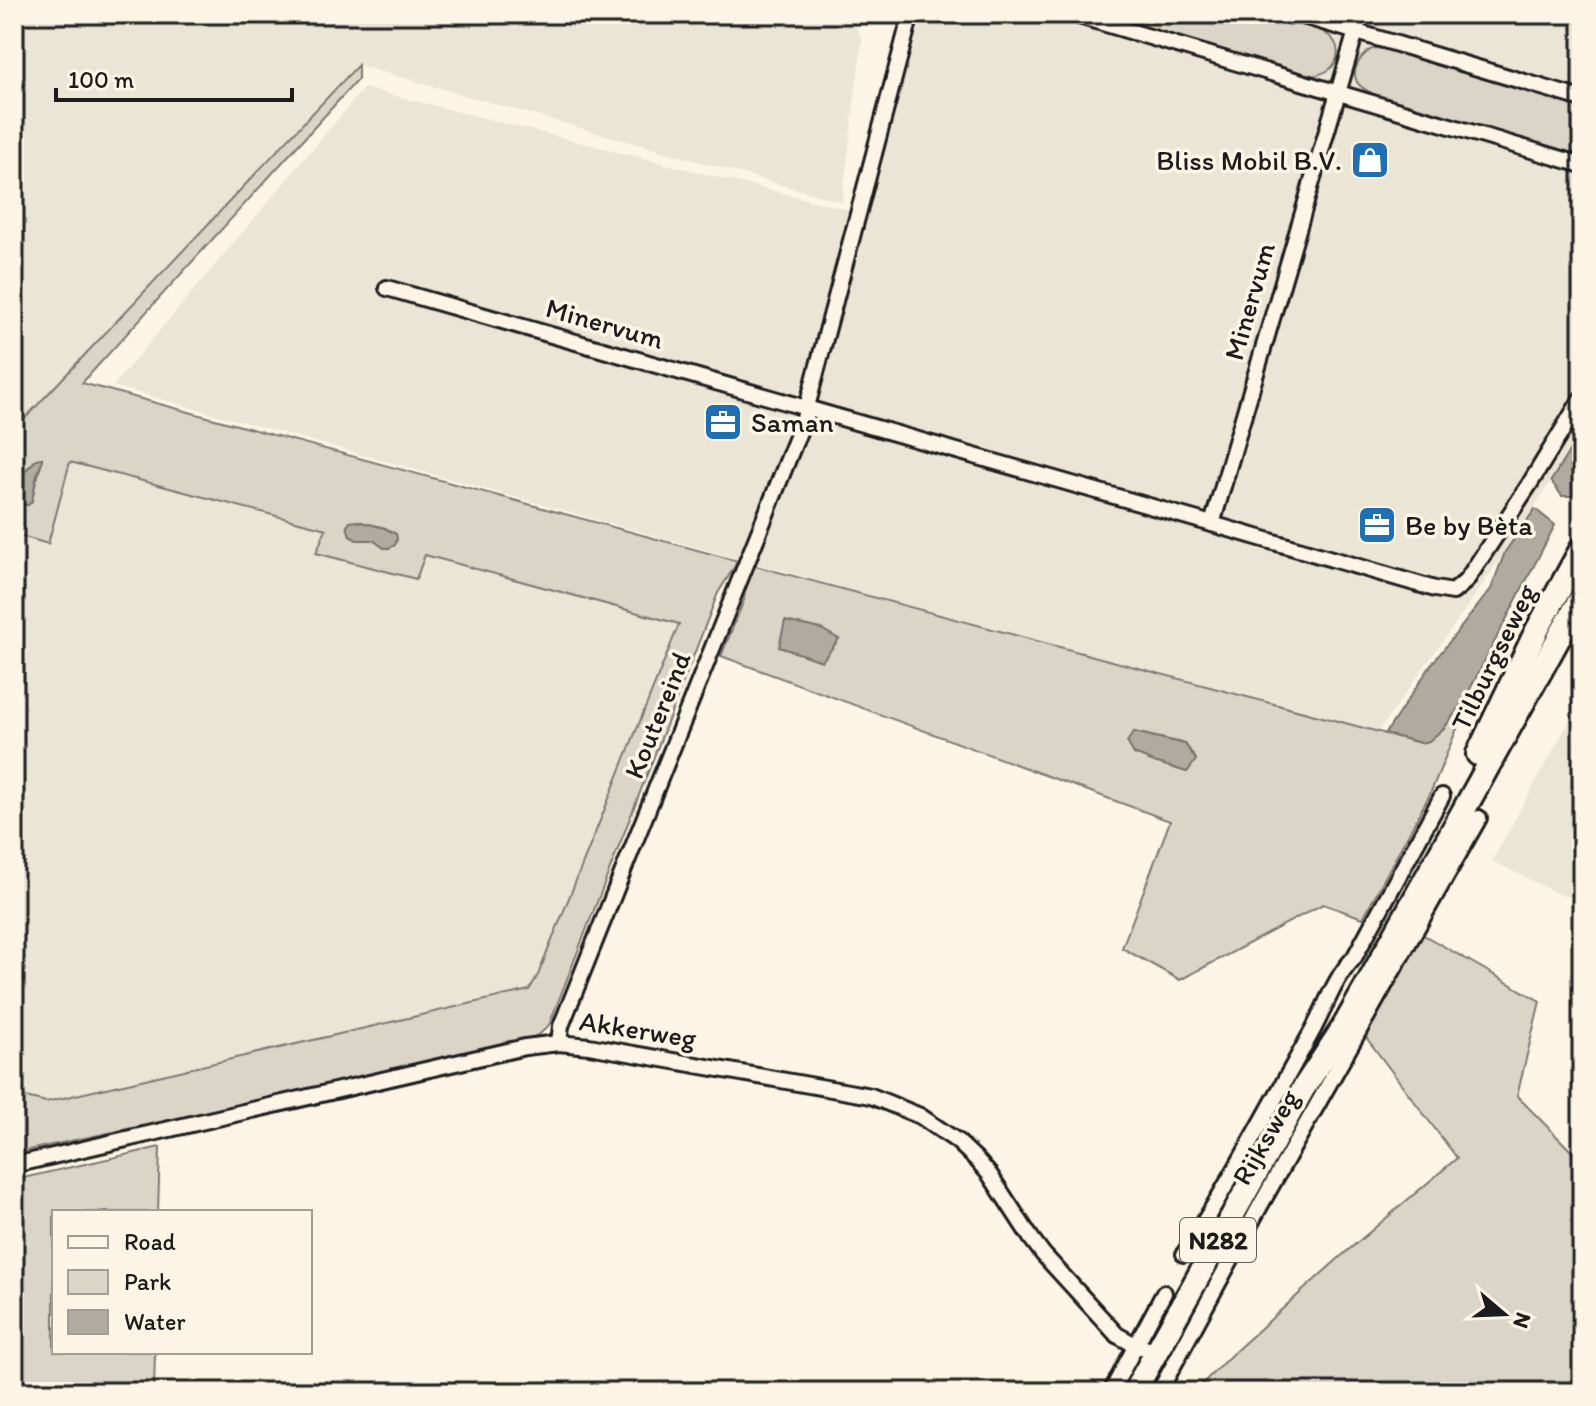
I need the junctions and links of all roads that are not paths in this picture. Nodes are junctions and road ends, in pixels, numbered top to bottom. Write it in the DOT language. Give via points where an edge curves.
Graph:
graph roads {
  1 [pos="911,14"];
  2 [pos="1072,14"];
  3 [pos="1296,14"];
  4 [pos="1361,14"];
  5 [pos="1356,32"];
  6 [pos="1337,92"];
  7 [pos="1582,99"];
  8 [pos="1582,165"];
  9 [pos="387,288"];
  10 [pos="1582,398"];
  11 [pos="808,408"];
  12 [pos="1212,524"];
  13 [pos="1582,548"];
  14 [pos="1582,596"];
  15 [pos="1462,802"];
  16 [pos="1366,989"];
  17 [pos="559,1043"];
  18 [pos="1294,1084"];
  19 [pos="14,1165"];
  20 [pos="1184,1254"];
  21 [pos="1164,1293"];
  22 [pos="1147,1348"];
  23 [pos="1111,1392"];
  24 [pos="1134,1392"];
  25 [pos="1159,1392"];
  1 -- 11 [label="street"];
  2 -- 6 [label="street"];
  3 -- 5 [label="street"];
  4 -- 5 [label="street, Minervum"];
  5 -- 6 [label="street, Minervum"];
  5 -- 7 [label="street"];
  6 -- 8 [label="street"];
  6 -- 12 [label="street, Minervum"];
  9 -- 11 [label="street, Minervum"];
  10 -- 12 [label="street, Minervum" via="1466,581 1453,592"];
  11 -- 12 [label="street, Minervum"];
  11 -- 17 [label="street, Koutereind" via="561,1026"];
  13 -- 15 [label="main road, Tilburgseweg / N282" via="1536,632"];
  14 -- 15 [label="main road, Tilburgseweg / N282"];
  15 -- 16 [label="main road, Rijksweg / N282"];
  15 -- 18 [label="street, Rijksweg" via="1346,966"];
  16 -- 18 [label="main road, Rijksweg / N282" via="1343,1028"];
  16 -- 25 [label="street, Rijksweg" via="1260,1206"];
  17 -- 19 [label="street, Akkerweg"];
  17 -- 22 [label="street, Akkerweg" via="871,1096 920,1116 977,1160 1043,1254 1117,1335"];
  18 -- 20 [label="street, Rijksweg"];
  18 -- 22 [label="main road, Rijksweg / N282"];
  21 -- 22 [label="street, Rijksweg"];
  22 -- 23 [label="street, Rijksweg"];
  22 -- 24 [label="main road, Rijksweg / N282"];
}
